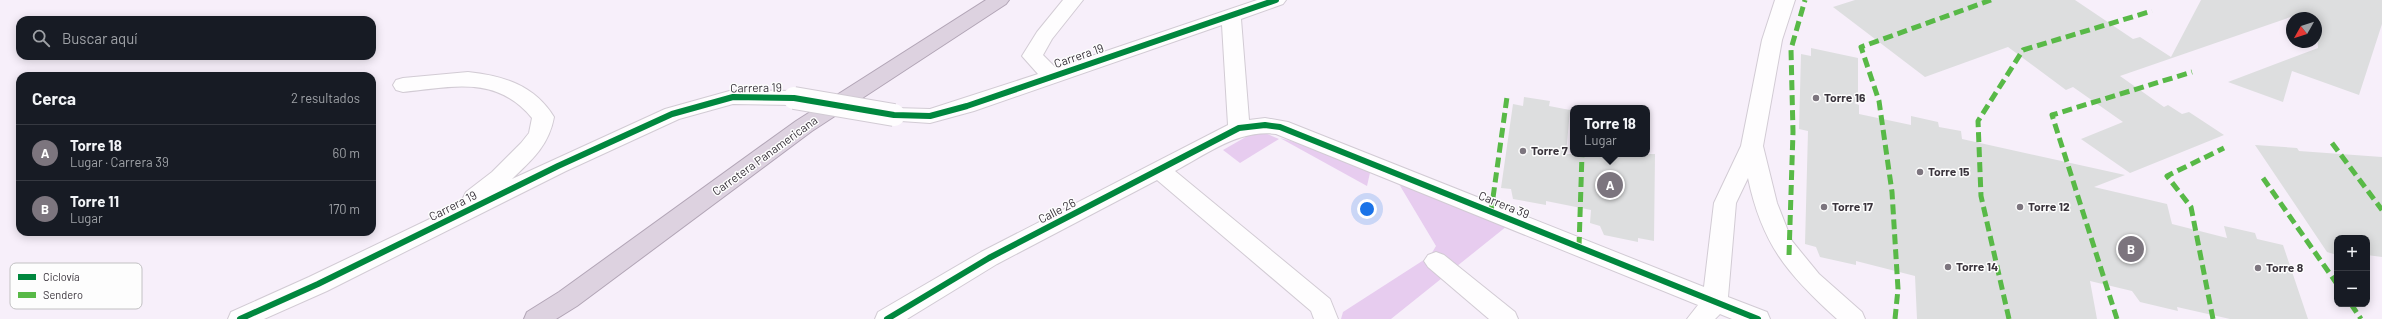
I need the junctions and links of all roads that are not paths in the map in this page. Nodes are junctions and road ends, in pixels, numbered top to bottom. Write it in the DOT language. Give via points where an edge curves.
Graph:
graph roads {
  1 [pos="999,0"];
  2 [pos="1073,0"];
  3 [pos="1276,0"];
  4 [pos="1784,0"];
  5 [pos="1231,16"];
  6 [pos="1052,78"];
  7 [pos="403,85"];
  8 [pos="1239,128"];
  9 [pos="1752,146"];
  10 [pos="1160,170"];
  11 [pos="388,251"];
  12 [pos="1436,261"];
  13 [pos="1707,311"];
  14 [pos="240,319"];
  15 [pos="536,319"];
  16 [pos="887,319"];
  17 [pos="1326,319"];
  18 [pos="1506,319"];
  19 [pos="1758,319"];
  20 [pos="1853,319"];
  1 -- 15 [label="highway, Carretera Panamericana" via="804,126 568,299"];
  2 -- 6 [label="street" via="1044,36 1032,56"];
  3 -- 5 [label="street, Carrera 19"];
  4 -- 9 [label="street" via="1772,40"];
  5 -- 6 [label="street, Carrera 19"];
  5 -- 8 [label="street"];
  6 -- 11 [label="street, Carrera 19, bridge" via="930,116 894,115 794,98 733,97 672,114 558,166"];
  7 -- 11 [label="street" via="468,79 496,82 529,100 543,117 539,133 527,150 483,192"];
  8 -- 10 [label="street, Calle 26"];
  8 -- 13 [label="street, Carrera 39" via="1265,125 1280,127"];
  9 -- 13 [label="street" via="1725,203"];
  9 -- 20 [label="street" via="1777,234 1795,263"];
  10 -- 16 [label="street, Calle 26" via="989,258"];
  10 -- 17 [label="street" via="1321,306"];
  11 -- 14 [label="street, Carrera 19"];
  12 -- 18 [label="street"];
  13 -- 19 [label="street, Carrera 39"];
}
